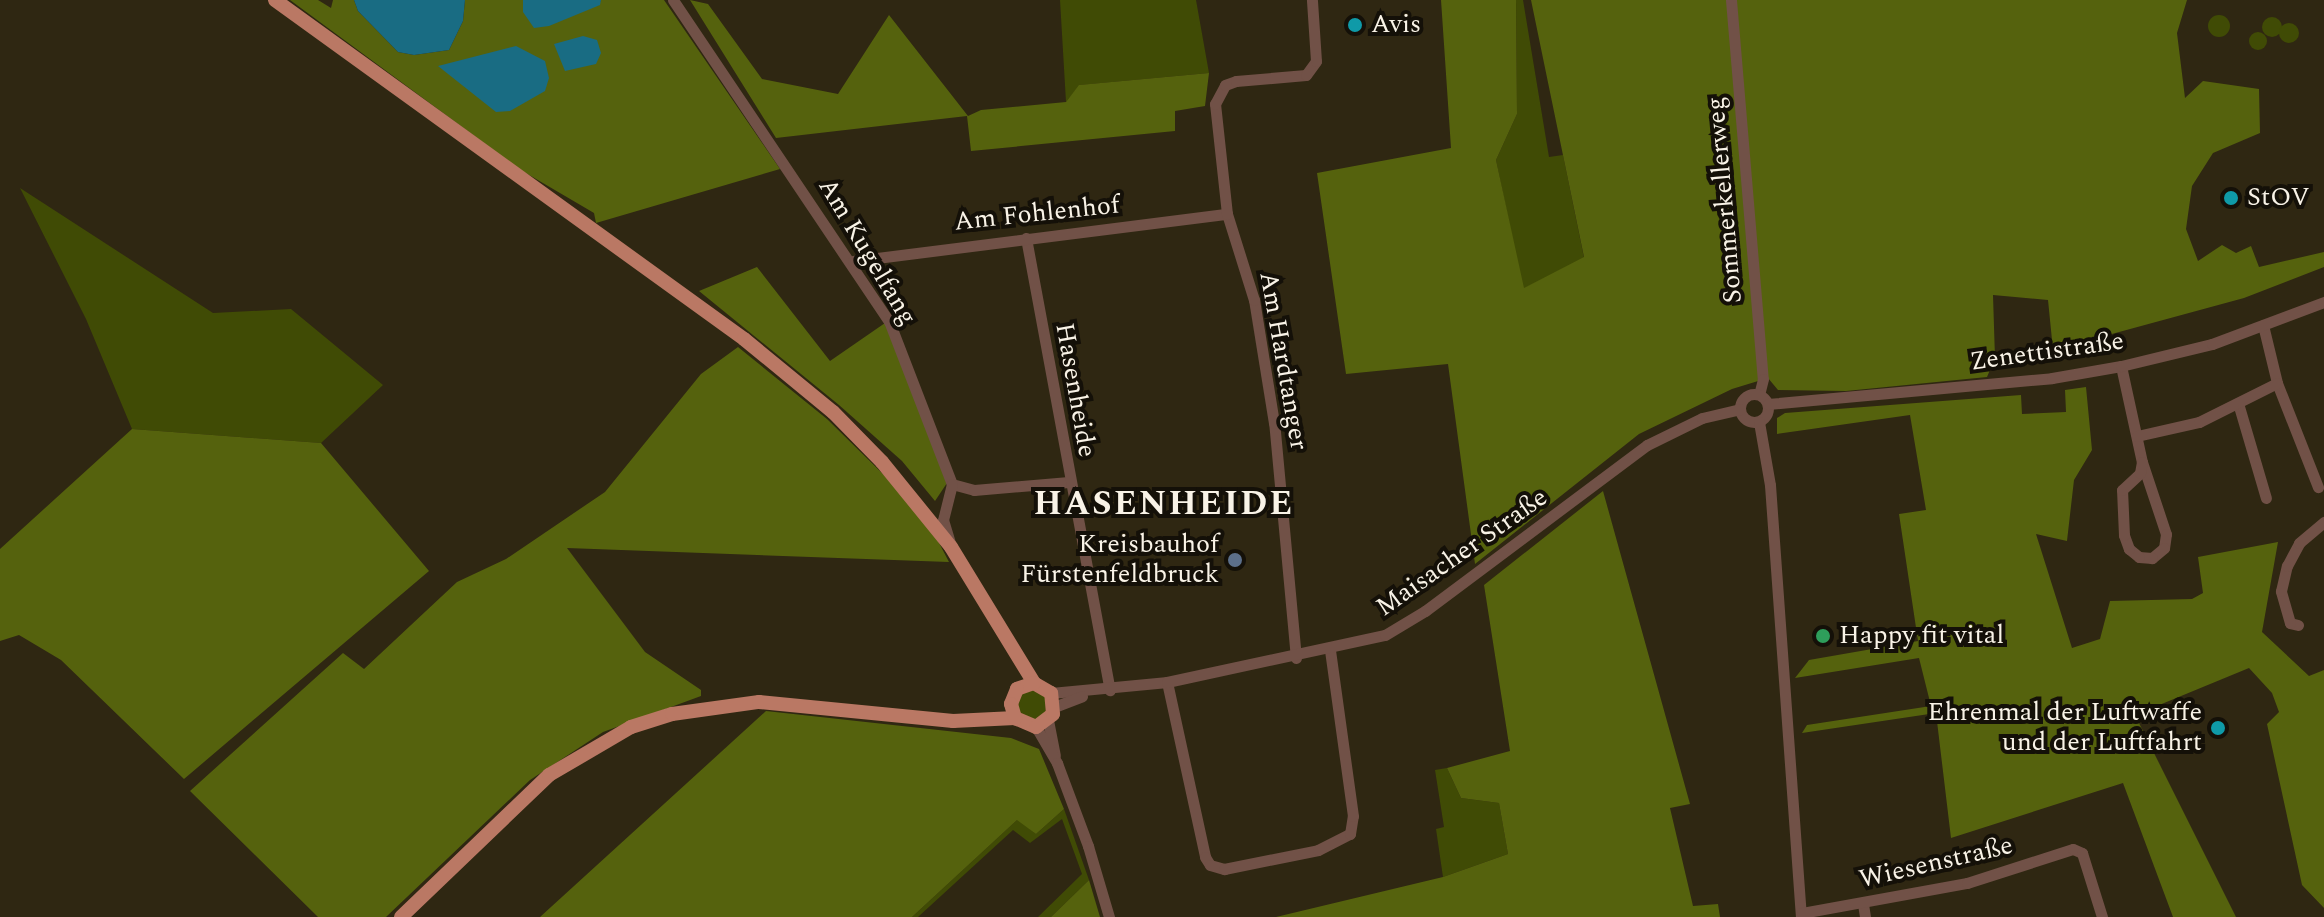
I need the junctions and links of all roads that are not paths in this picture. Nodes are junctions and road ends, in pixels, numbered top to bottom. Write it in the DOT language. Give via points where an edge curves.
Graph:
graph roads {
  1 [pos="275,0"];
  2 [pos="673,0"];
  3 [pos="1312,0"];
  4 [pos="1731,0"];
  5 [pos="1227,214"];
  6 [pos="1026,238"];
  7 [pos="853,261"];
  8 [pos="2324,302"];
  9 [pos="2263,325"];
  10 [pos="2121,366"];
  11 [pos="2277,383"];
  12 [pos="1764,399"];
  13 [pos="2238,403"];
  14 [pos="1740,409"];
  15 [pos="1759,422"];
  16 [pos="2137,436"];
  17 [pos="2142,462"];
  18 [pos="1069,482"];
  19 [pos="952,484"];
  20 [pos="2318,487"];
  21 [pos="2266,498"];
  22 [pos="2324,522"];
  23 [pos="951,547"];
  24 [pos="2298,625"];
  25 [pos="1008,646"];
  26 [pos="1330,651"];
  27 [pos="1296,658"];
  28 [pos="1167,682"];
  29 [pos="1034,683"];
  30 [pos="1110,690"];
  31 [pos="1014,696"];
  32 [pos="1047,712"];
  33 [pos="1015,718"];
  34 [pos="976,721"];
  35 [pos="1864,911"];
  36 [pos="1802,915"];
  37 [pos="401,917"];
  38 [pos="1109,917"];
  39 [pos="2102,917"];
  1 -- 23 [label="main road" via="755,348 833,412"];
  2 -- 7 [label="street, Am Kugelfang"];
  3 -- 5 [label="street, Am Hardtanger" via="1314,67 1300,77 1225,85 1216,95"];
  4 -- 12 [label="street, Sommerkellerweg"];
  5 -- 6 [label="street, Am Fohlenhof"];
  5 -- 27 [label="street, Am Hardtanger" via="1254,300 1270,400"];
  6 -- 7 [label="street, Am Fohlenhof"];
  6 -- 18 [label="street, Hasenheide"];
  7 -- 19 [label="street, Am Kugelfang" via="889,321"];
  8 -- 9 [label="street, Zenettistraße"];
  9 -- 10 [label="street, Zenettistraße" via="2212,344"];
  9 -- 11 [label="street"];
  10 -- 12 [label="street, Zenettistraße" via="2052,378"];
  10 -- 16 [label="street"];
  11 -- 13 [label="street"];
  11 -- 20 [label="street"];
  12 -- 14 [label="street" via="1747,396"];
  12 -- 15 [label="street" via="1767,414"];
  13 -- 16 [label="street" via="2199,422"];
  13 -- 21 [label="street"];
  14 -- 15 [label="street" via="1745,419"];
  14 -- 26 [label="street, Maisacher Straße" via="1666,433 1412,620 1385,635"];
  15 -- 36 [label="street" via="1770,485"];
  16 -- 17 [label="street"];
  17 -- 17 [label="street" via="2166,534 2164,548 2152,558 2129,549 2124,535 2122,490 2140,473"];
  18 -- 19 [label="street" via="974,490"];
  18 -- 30 [label="street, Hasenheide"];
  19 -- 23 [label="street" via="943,520"];
  22 -- 24 [label="street" via="2299,543 2287,566 2281,591 2290,623"];
  23 -- 25 [label="main road"];
  25 -- 29 [label="main road"];
  25 -- 31 [label="main road"];
  26 -- 27 [label="street, Maisacher Straße"];
  26 -- 28 [label="street" via="1353,816 1350,834 1318,850 1224,869 1210,865 1205,857"];
  27 -- 28 [label="street, Maisacher Straße"];
  28 -- 30 [label="street, Maisacher Straße"];
  29 -- 31 [label="main road"];
  29 -- 32 [label="main road"];
  30 -- 32 [label="street, Maisacher Straße"];
  31 -- 33 [label="main road"];
  31 -- 34 [label="main road"];
  32 -- 33 [label="main road"];
  32 -- 38 [label="street" via="1057,763"];
  33 -- 34 [label="main road"];
  34 -- 37 [label="main road" via="747,702 706,706 631,727 549,775"];
  35 -- 36 [label="street, Wiesenstraße"];
  35 -- 39 [label="street, Wiesenstraße" via="2079,849"];
}
